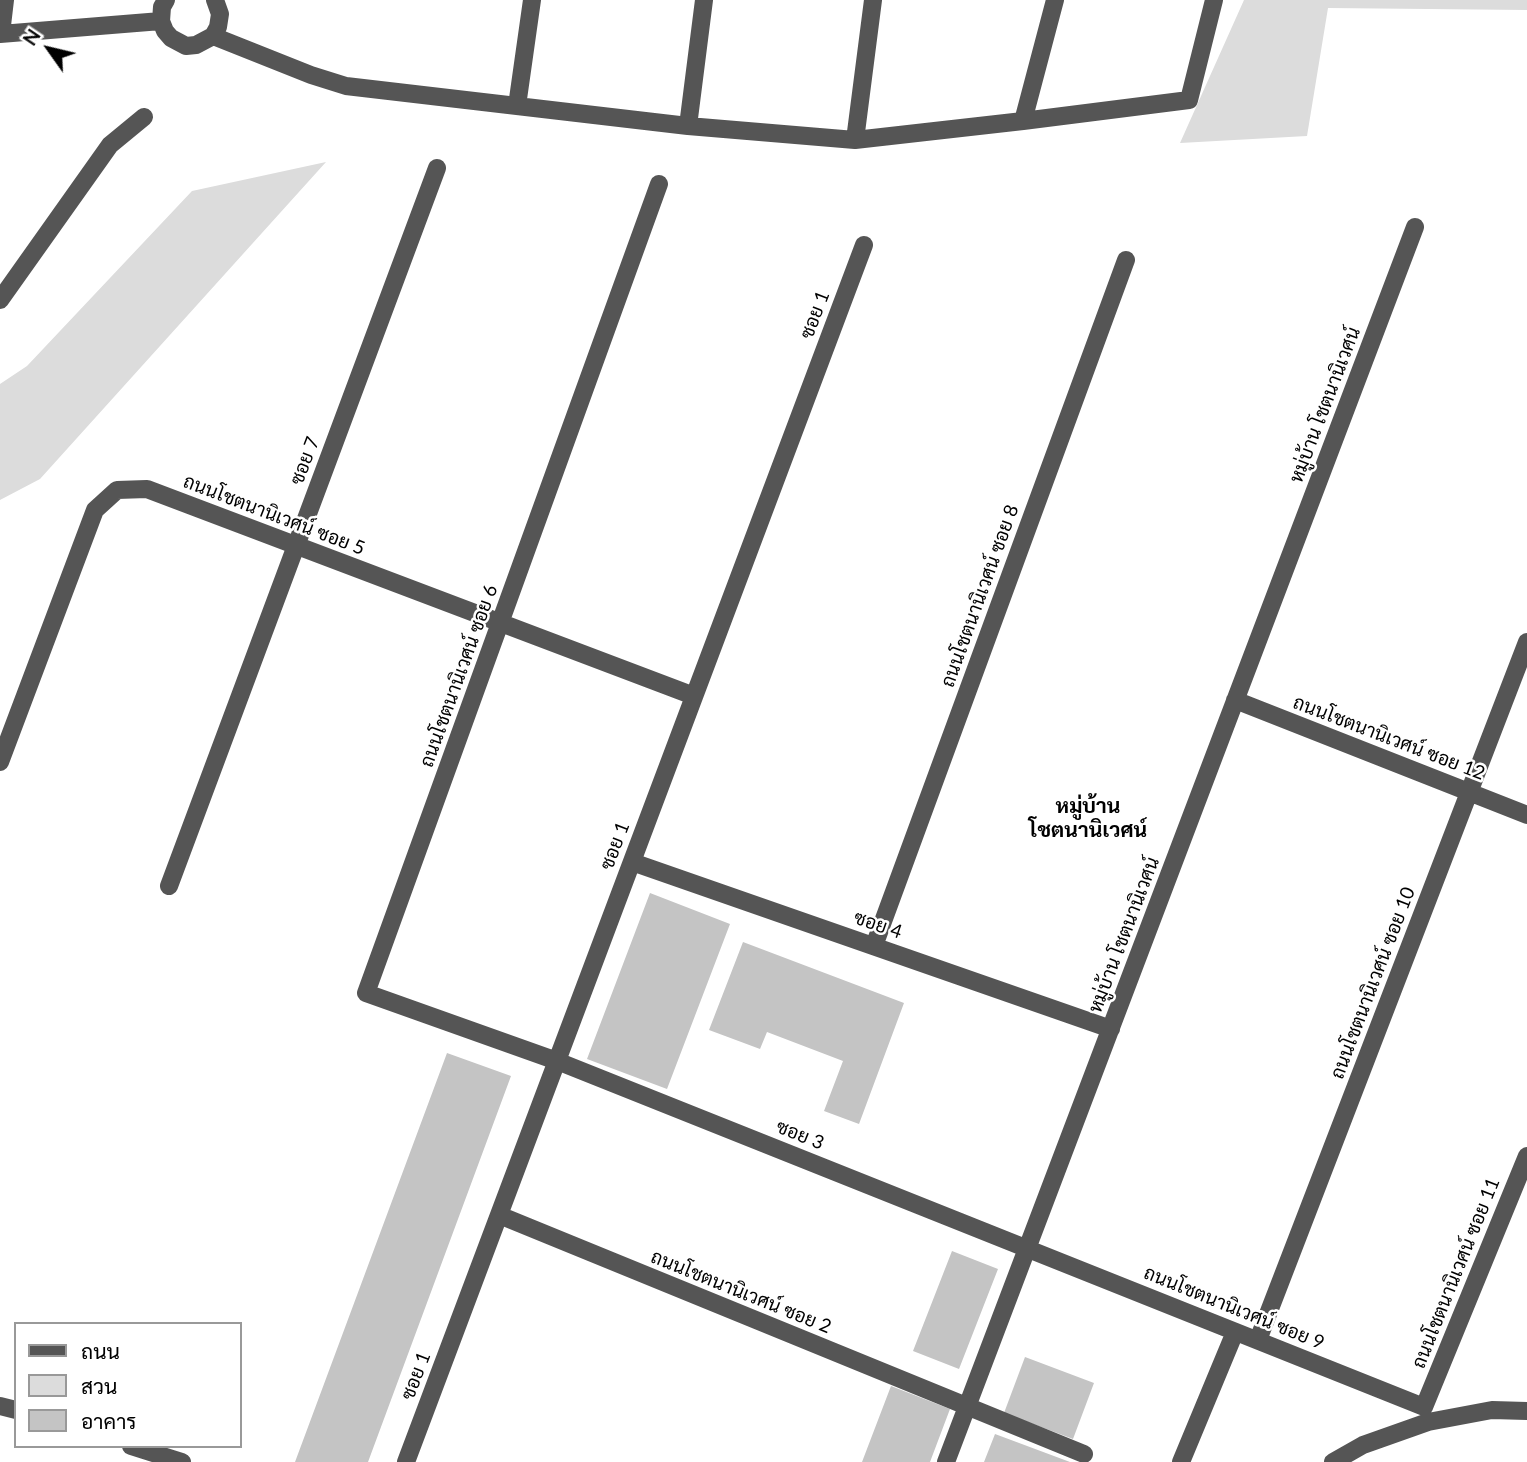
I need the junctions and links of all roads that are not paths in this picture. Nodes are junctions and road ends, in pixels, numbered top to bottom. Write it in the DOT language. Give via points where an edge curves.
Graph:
graph roads {
  1 [pos="5,0"];
  2 [pos="166,0"];
  3 [pos="532,0"];
  4 [pos="704,0"];
  5 [pos="873,0"];
  6 [pos="1055,0"];
  7 [pos="1214,0"];
  8 [pos="219,1"];
  9 [pos="161,21"];
  10 [pos="1,34"];
  11 [pos="212,36"];
  12 [pos="517,106"];
  13 [pos="144,117"];
  14 [pos="1023,121"];
  15 [pos="688,126"];
  16 [pos="855,140"];
  17 [pos="437,168"];
  18 [pos="659,184"];
  19 [pos="1415,227"];
  20 [pos="864,244"];
  21 [pos="1126,260"];
  22 [pos="0,300"];
  23 [pos="296,546"];
  24 [pos="500,623"];
  25 [pos="1527,642"];
  26 [pos="694,696"];
  27 [pos="1235,701"];
  28 [pos="0,762"];
  29 [pos="1469,792"];
  30 [pos="1527,815"];
  31 [pos="632,862"];
  32 [pos="169,886"];
  33 [pos="874,946"];
  34 [pos="1111,1029"];
  35 [pos="557,1061"];
  36 [pos="1527,1156"];
  37 [pos="499,1215"];
  38 [pos="1028,1247"];
  39 [pos="1235,1332"];
  40 [pos="1258,1340"];
  41 [pos="1424,1407"];
  42 [pos="967,1408"];
  43 [pos="1527,1411"];
  44 [pos="137,1448"];
  45 [pos="1084,1454"];
  46 [pos="182,1462"];
  47 [pos="406,1462"];
  48 [pos="946,1462"];
  49 [pos="1181,1462"];
  50 [pos="1333,1462"];
  1 -- 10 [label="street"];
  2 -- 9 [label="street"];
  3 -- 12 [label="street"];
  4 -- 15 [label="street"];
  5 -- 16 [label="street"];
  6 -- 14 [label="street"];
  7 -- 14 [label="street" via="1189,100"];
  8 -- 11 [label="street" via="218,27"];
  9 -- 10 [label="street"];
  9 -- 11 [label="street" via="164,31 180,44 196,45"];
  11 -- 12 [label="street" via="346,86"];
  12 -- 15 [label="street"];
  13 -- 22 [label="street" via="110,145"];
  14 -- 16 [label="street"];
  15 -- 16 [label="street"];
  17 -- 23 [label="street, ซอย 7"];
  18 -- 24 [label="street, ถนนโชตนานิเวศน์ ซอย 6"];
  19 -- 27 [label="street, หมู่บ้าน โชตนานิเวศน์"];
  20 -- 26 [label="street, ซอย 1"];
  21 -- 33 [label="street, ถนนโชตนานิเวศน์ ซอย 8"];
  23 -- 24 [label="street, ถนนโชตนานิเวศน์ ซอย 5"];
  23 -- 28 [label="street, ถนนโชตนานิเวศน์ ซอย 5" via="147,489 117,490 95,510"];
  23 -- 32 [label="street, ซอย 7"];
  24 -- 26 [label="street, ถนนโชตนานิเวศน์ ซอย 5"];
  24 -- 35 [label="street, ถนนโชตนานิเวศน์ ซอย 6" via="366,993"];
  25 -- 29 [label="street, ถนนโชตนานิเวศน์ ซอย 10"];
  26 -- 31 [label="street, ซอย 1"];
  27 -- 29 [label="street, ถนนโชตนานิเวศน์ ซอย 12"];
  27 -- 34 [label="street, หมู่บ้าน โชตนานิเวศน์"];
  29 -- 30 [label="street, ถนนโชตนานิเวศน์ ซอย 12"];
  29 -- 40 [label="street, ถนนโชตนานิเวศน์ ซอย 10"];
  31 -- 33 [label="street, ซอย 4"];
  31 -- 35 [label="street, ซอย 1"];
  33 -- 34 [label="street, ซอย 4"];
  34 -- 38 [label="street, หมู่บ้าน โชตนานิเวศน์"];
  35 -- 37 [label="street, ซอย 1"];
  35 -- 38 [label="street, ซอย 3"];
  36 -- 41 [label="street, ถนนโชตนานิเวศน์ ซอย 11"];
  37 -- 42 [label="street, ถนนโชตนานิเวศน์ ซอย 2"];
  37 -- 47 [label="street, ซอย 1"];
  38 -- 39 [label="street, ถนนโชตนานิเวศน์ ซอย 9"];
  38 -- 42 [label="street, หมู่บ้าน โชตนานิเวศน์"];
  39 -- 40 [label="street, ถนนโชตนานิเวศน์ ซอย 9"];
  39 -- 49 [label="street"];
  40 -- 41 [label="street, ถนนโชตนานิเวศน์ ซอย 9"];
  42 -- 45 [label="street, ถนนโชตนานิเวศน์ ซอย 2"];
  42 -- 48 [label="street, หมู่บ้าน โชตนานิเวศน์"];
  43 -- 50 [label="street" via="1492,1410 1428,1422 1363,1445"];
  44 -- 46 [label="street"];
}
